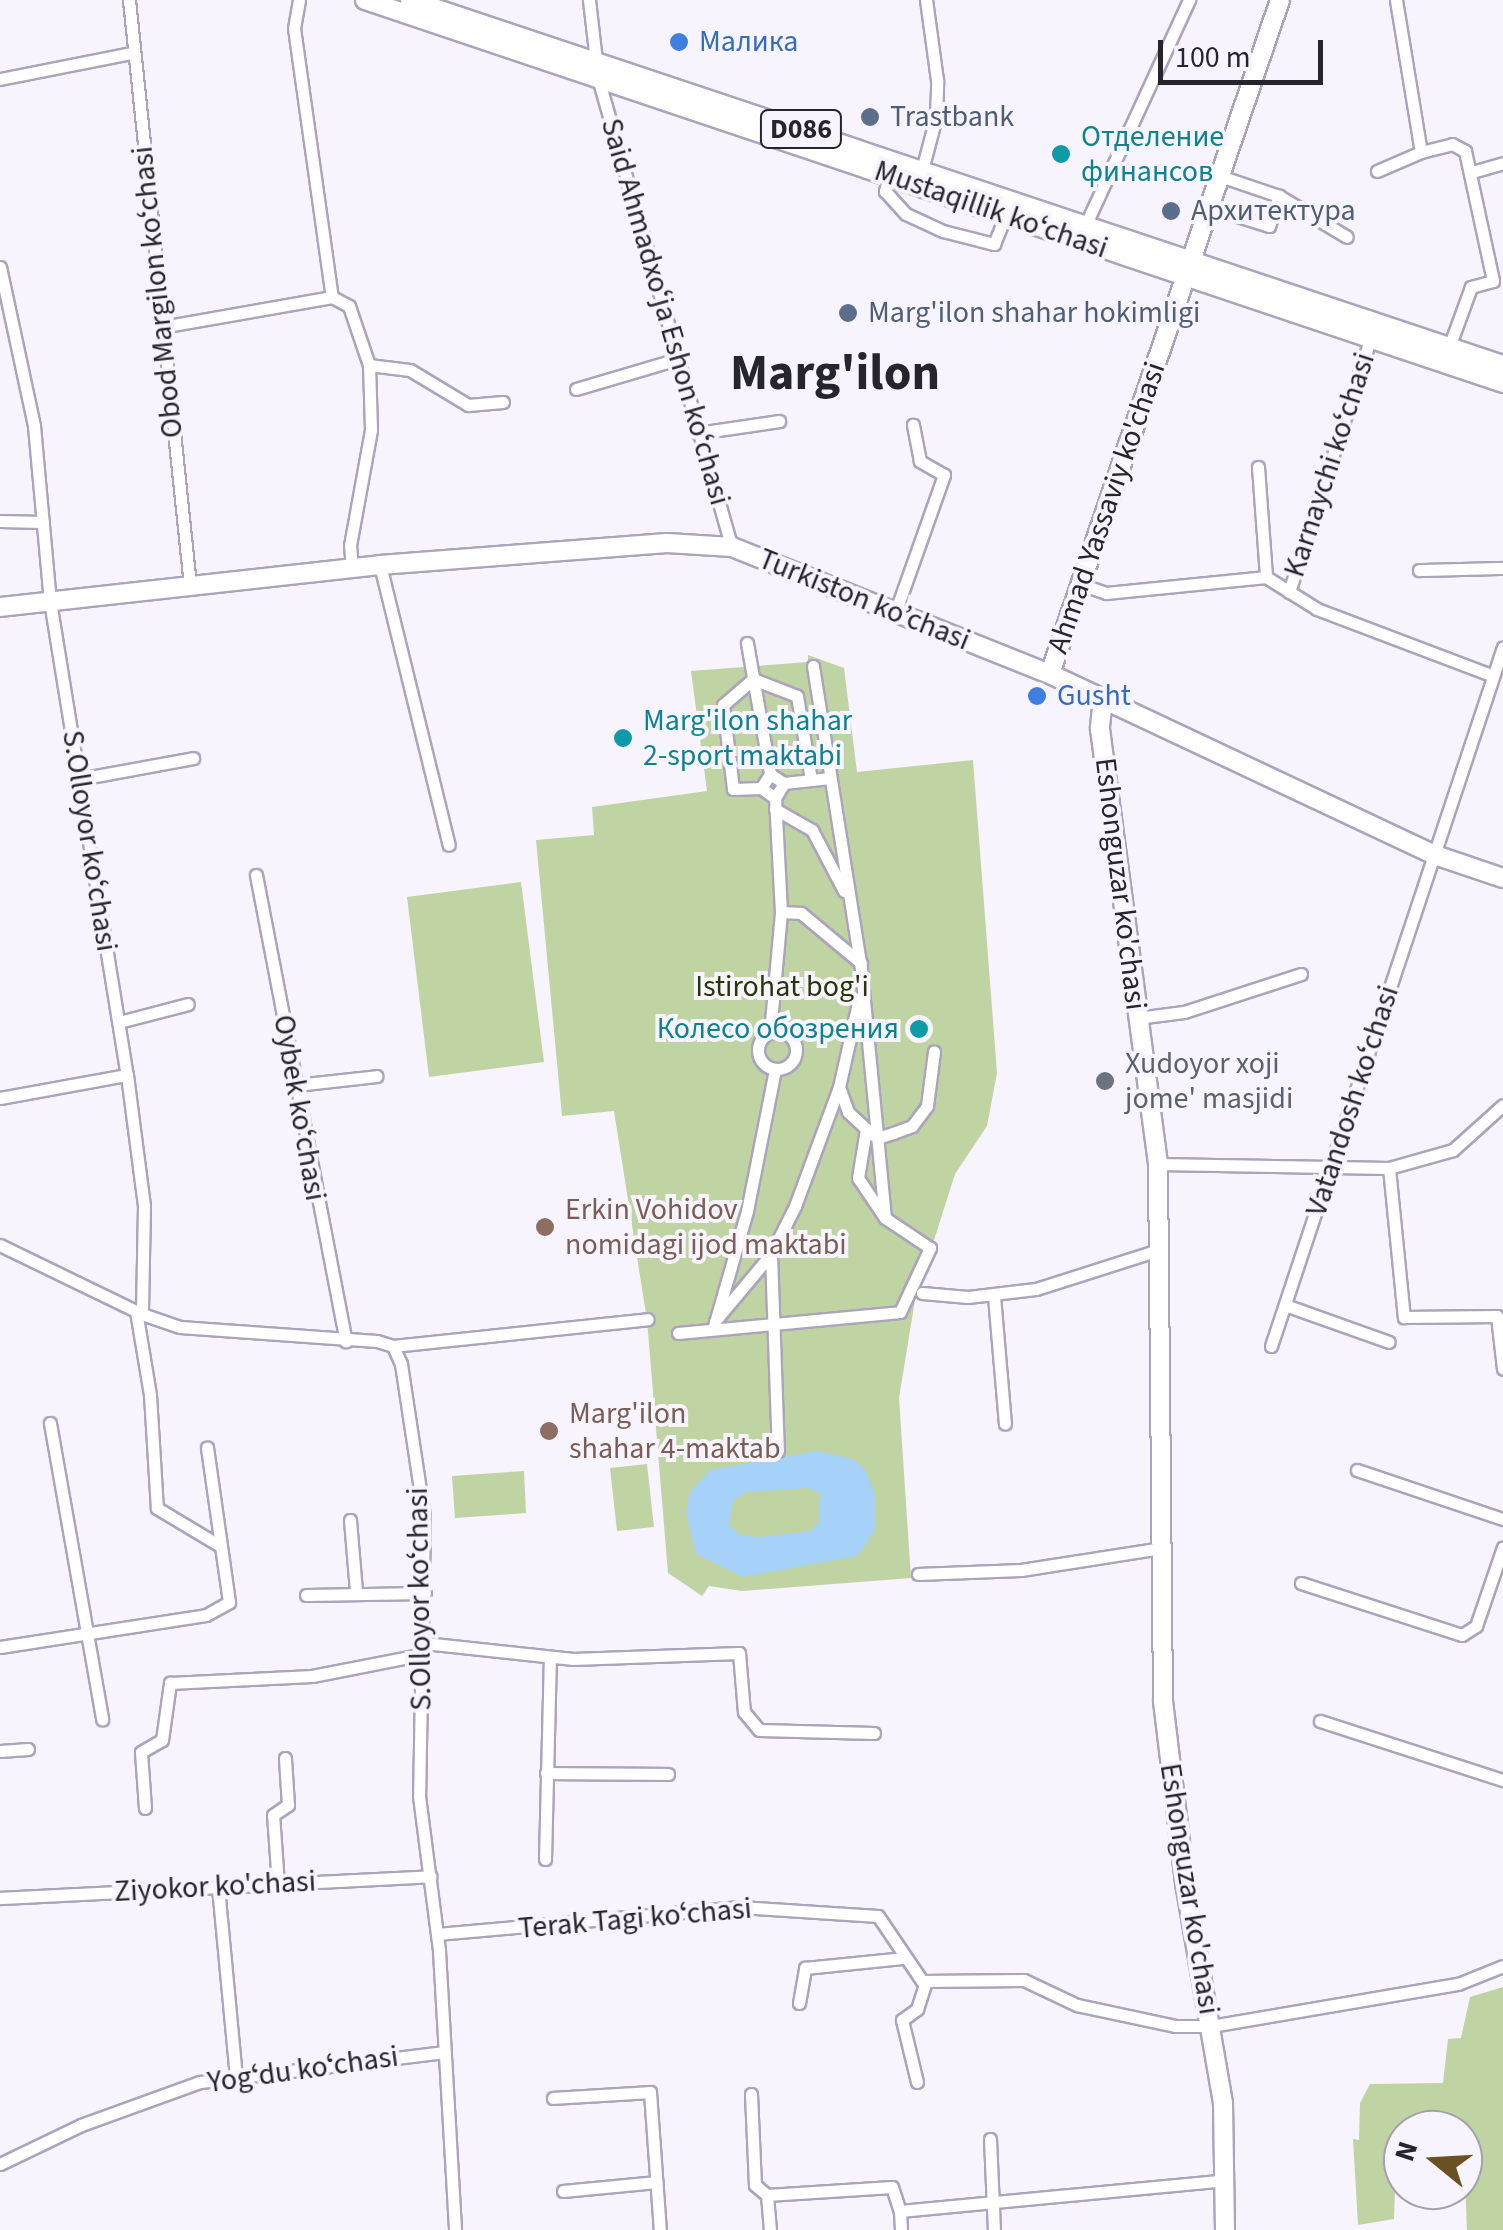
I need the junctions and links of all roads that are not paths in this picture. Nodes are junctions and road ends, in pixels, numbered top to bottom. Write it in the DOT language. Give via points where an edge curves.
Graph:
graph roads {
  1 [pos="129,0"];
  2 [pos="299,0"];
  3 [pos="365,0"];
  4 [pos="410,0"];
  5 [pos="589,0"];
  6 [pos="926,0"];
  7 [pos="1189,0"];
  8 [pos="1280,0"];
  9 [pos="1396,0"];
  10 [pos="435,4"];
  11 [pos="131,52"];
  12 [pos="594,58"];
  13 [pos="598,78"];
  14 [pos="0,79"];
  15 [pos="1421,152"];
  16 [pos="1503,163"];
  17 [pos="922,170"];
  18 [pos="1378,171"];
  19 [pos="1472,172"];
  20 [pos="889,176"];
  21 [pos="1220,176"];
  22 [pos="1280,196"];
  23 [pos="1209,207"];
  24 [pos="1006,215"];
  25 [pos="1085,226"];
  26 [pos="1348,238"];
  27 [pos="0,269"];
  28 [pos="1188,269"];
  29 [pos="1498,283"];
  30 [pos="332,297"];
  31 [pos="162,327"];
  32 [pos="1370,338"];
  33 [pos="1450,347"];
  34 [pos="677,359"];
  35 [pos="368,365"];
  36 [pos="1503,365"];
  37 [pos="1503,383"];
  38 [pos="576,390"];
  39 [pos="502,402"];
  40 [pos="780,421"];
  41 [pos="914,425"];
  42 [pos="698,433"];
  43 [pos="1258,467"];
  44 [pos="0,521"];
  45 [pos="43,522"];
  46 [pos="732,547"];
  47 [pos="380,564"];
  48 [pos="352,568"];
  49 [pos="1503,568"];
  50 [pos="1419,570"];
  51 [pos="1266,578"];
  52 [pos="190,584"];
  53 [pos="1080,584"];
  54 [pos="1290,592"];
  55 [pos="50,601"];
  56 [pos="0,607"];
  57 [pos="894,616"];
  58 [pos="747,642"];
  59 [pos="1503,647"];
  60 [pos="812,666"];
  61 [pos="1050,674"];
  62 [pos="1493,676"];
  63 [pos="754,679"];
  64 [pos="1103,698"];
  65 [pos="193,758"];
  66 [pos="770,774"];
  67 [pos="830,778"];
  68 [pos="79,779"];
  69 [pos="811,780"];
  70 [pos="784,784"];
  71 [pos="760,788"];
  72 [pos="775,804"];
  73 [pos="448,845"];
  74 [pos="1435,855"];
  75 [pos="256,875"];
  76 [pos="1503,878"];
  77 [pos="850,905"];
  78 [pos="781,912"];
  79 [pos="862,968"];
  80 [pos="1301,974"];
  81 [pos="188,1004"];
  82 [pos="1137,1018"];
  83 [pos="119,1022"];
  84 [pos="770,1033"];
  85 [pos="934,1052"];
  86 [pos="774,1070"];
  87 [pos="127,1075"];
  88 [pos="377,1076"];
  89 [pos="296,1085"];
  90 [pos="839,1087"];
  91 [pos="0,1098"];
  92 [pos="1503,1106"];
  93 [pos="866,1129"];
  94 [pos="877,1138"];
  95 [pos="1158,1164"];
  96 [pos="1332,1166"];
  97 [pos="1389,1168"];
  98 [pos="885,1218"];
  99 [pos="0,1245"];
  100 [pos="1161,1249"];
  101 [pos="771,1254"];
  102 [pos="922,1293"];
  103 [pos="994,1296"];
  104 [pos="1285,1306"];
  105 [pos="139,1313"];
  106 [pos="1500,1316"];
  107 [pos="648,1319"];
  108 [pos="777,1324"];
  109 [pos="714,1326"];
  110 [pos="678,1333"];
  111 [pos="346,1341"];
  112 [pos="1388,1342"];
  113 [pos="394,1346"];
  114 [pos="1271,1346"];
  115 [pos="1503,1369"];
  116 [pos="50,1423"];
  117 [pos="1005,1424"];
  118 [pos="207,1448"];
  119 [pos="778,1451"];
  120 [pos="1357,1470"];
  121 [pos="1503,1518"];
  122 [pos="350,1520"];
  123 [pos="217,1544"];
  124 [pos="1503,1547"];
  125 [pos="1162,1548"];
  126 [pos="918,1574"];
  127 [pos="1301,1583"];
  128 [pos="356,1591"];
  129 [pos="425,1593"];
  130 [pos="306,1595"];
  131 [pos="86,1636"];
  132 [pos="0,1647"];
  133 [pos="424,1649"];
  134 [pos="550,1658"];
  135 [pos="102,1719"];
  136 [pos="1320,1721"];
  137 [pos="874,1733"];
  138 [pos="28,1749"];
  139 [pos="0,1751"];
  140 [pos="284,1758"];
  141 [pos="546,1773"];
  142 [pos="668,1774"];
  143 [pos="1503,1780"];
  144 [pos="145,1808"];
  145 [pos="545,1859"];
  146 [pos="430,1876"];
  147 [pos="278,1884"];
  148 [pos="218,1888"];
  149 [pos="0,1898"];
  150 [pos="437,1934"];
  151 [pos="904,1958"];
  152 [pos="1503,1966"];
  153 [pos="926,1982"];
  154 [pos="799,2003"];
  155 [pos="1210,2026"];
  156 [pos="443,2052"];
  157 [pos="236,2076"];
  158 [pos="916,2082"];
  159 [pos="751,2094"];
  160 [pos="553,2098"];
  161 [pos="990,2139"];
  162 [pos="0,2164"];
  163 [pos="1227,2180"];
  164 [pos="657,2182"];
  165 [pos="563,2190"];
  166 [pos="766,2195"];
  167 [pos="992,2200"];
  168 [pos="900,2211"];
  169 [pos="455,2230"];
  170 [pos="660,2230"];
  171 [pos="770,2230"];
  172 [pos="900,2230"];
  173 [pos="994,2230"];
  174 [pos="1225,2230"];
  1 -- 11 [label="street, Obod Margilon koʻchasi"];
  2 -- 30 [label="street" via="294,28"];
  3 -- 13 [label="main road, Mustaqillik koʻchasi / D086"];
  4 -- 10 [label="main road, Mustaqillik koʻchasi / D086"];
  5 -- 12 [label="street, Said Ahmadxoʻja Eshon koʻchasi"];
  6 -- 17 [label="street" via="938,80"];
  7 -- 25 [label="street"];
  8 -- 21 [label="main road, Ahmad Yassaviy ko'chasi"];
  9 -- 15 [label="street"];
  10 -- 12 [label="main road, Mustaqillik koʻchasi / D086"];
  11 -- 14 [label="street"];
  11 -- 31 [label="street, Obod Margilon koʻchasi"];
  12 -- 13 [label="street, Said Ahmadxoʻja Eshon koʻchasi"];
  12 -- 17 [label="main road, Mustaqillik koʻchasi / D086"];
  13 -- 20 [label="main road, Mustaqillik koʻchasi / D086"];
  13 -- 34 [label="street, Said Ahmadxoʻja Eshon koʻchasi"];
  15 -- 18 [label="street"];
  15 -- 19 [label="street" via="1456,144"];
  16 -- 19 [label="street"];
  17 -- 25 [label="main road, Mustaqillik koʻchasi / D086"];
  19 -- 29 [label="street"];
  20 -- 24 [label="main road, Mustaqillik koʻchasi / D086"];
  20 -- 24 [label="street" via="886,191 906,214 943,231 994,244"];
  21 -- 22 [label="street"];
  21 -- 23 [label="main road, Ahmad Yassaviy ko'chasi"];
  22 -- 23 [label="street" via="1269,226"];
  22 -- 26 [label="street"];
  23 -- 28 [label="main road, Ahmad Yassaviy ko'chasi"];
  24 -- 28 [label="main road, Mustaqillik koʻchasi / D086"];
  25 -- 28 [label="main road, Mustaqillik koʻchasi / D086"];
  27 -- 45 [label="street, S.Olloyor koʻchasi" via="34,426"];
  28 -- 32 [label="main road, Mustaqillik koʻchasi / D086"];
  28 -- 33 [label="main road, Mustaqillik koʻchasi / D086"];
  28 -- 53 [label="main road, Ahmad Yassaviy ko'chasi"];
  29 -- 33 [label="street" via="1472,286"];
  30 -- 31 [label="street"];
  30 -- 35 [label="street" via="348,306"];
  31 -- 52 [label="street, Obod Margilon koʻchasi"];
  32 -- 37 [label="main road, Mustaqillik koʻchasi / D086"];
  32 -- 54 [label="street, Karnaychi koʻchasi"];
  33 -- 36 [label="main road, Mustaqillik koʻchasi / D086"];
  34 -- 38 [label="street"];
  34 -- 42 [label="street, Said Ahmadxoʻja Eshon koʻchasi"];
  35 -- 39 [label="street" via="410,370 468,405"];
  35 -- 48 [label="street" via="371,430 350,545"];
  40 -- 42 [label="street"];
  41 -- 57 [label="street" via="920,461 944,475"];
  42 -- 46 [label="street, Said Ahmadxoʻja Eshon koʻchasi"];
  43 -- 51 [label="street"];
  44 -- 45 [label="street"];
  45 -- 55 [label="street, S.Olloyor koʻchasi"];
  46 -- 47 [label="main road, Turkiston ko’chasi" via="667,543"];
  46 -- 57 [label="main road, Turkiston ko’chasi"];
  47 -- 48 [label="main road, Turkiston ko’chasi"];
  47 -- 73 [label="street"];
  48 -- 52 [label="main road, Turkiston ko’chasi"];
  49 -- 50 [label="street"];
  51 -- 53 [label="street, Karnaychi koʻchasi" via="1106,593"];
  51 -- 54 [label="street, Karnaychi koʻchasi"];
  52 -- 55 [label="main road, Turkiston ko’chasi"];
  53 -- 61 [label="main road, Ahmad Yassaviy ko'chasi"];
  54 -- 62 [label="street, Karnaychi koʻchasi" via="1415,650"];
  55 -- 56 [label="main road, Turkiston ko’chasi"];
  55 -- 68 [label="street, S.Olloyor koʻchasi"];
  57 -- 61 [label="main road, Turkiston ko’chasi"];
  58 -- 63 [label="street"];
  59 -- 62 [label="street, Vatandosh koʻchasi"];
  60 -- 67 [label="street"];
  61 -- 64 [label="main road, Turkiston ko’chasi"];
  62 -- 74 [label="street, Vatandosh koʻchasi"];
  63 -- 66 [label="street"];
  63 -- 69 [label="street" via="786,686 797,696"];
  63 -- 71 [label="street" via="723,706 733,789"];
  64 -- 74 [label="main road, Turkiston ko’chasi"];
  64 -- 82 [label="main road, Eshonguzar ko'chasi" via="1100,729"];
  65 -- 68 [label="street"];
  66 -- 70 [label="street"];
  66 -- 71 [label="street"];
  67 -- 69 [label="street"];
  67 -- 77 [label="street"];
  68 -- 83 [label="street, S.Olloyor koʻchasi"];
  69 -- 70 [label="street"];
  70 -- 72 [label="street"];
  71 -- 72 [label="street"];
  72 -- 77 [label="street" via="812,830"];
  72 -- 78 [label="street"];
  74 -- 76 [label="main road, Turkiston ko’chasi"];
  74 -- 96 [label="street, Vatandosh koʻchasi"];
  75 -- 89 [label="street, Oybek koʻchasi"];
  77 -- 79 [label="street"];
  78 -- 79 [label="street" via="800,913"];
  78 -- 84 [label="street"];
  79 -- 90 [label="street"];
  79 -- 94 [label="street"];
  80 -- 82 [label="street" via="1184,1012"];
  81 -- 83 [label="street"];
  82 -- 95 [label="main road, Eshonguzar ko'chasi"];
  83 -- 87 [label="street, S.Olloyor koʻchasi"];
  84 -- 86 [label="street" via="757,1052"];
  84 -- 86 [label="street" via="788,1033 797,1048 791,1064"];
  85 -- 94 [label="street" via="927,1106 912,1126"];
  86 -- 109 [label="street" via="747,1211"];
  87 -- 91 [label="street"];
  87 -- 105 [label="street, S.Olloyor koʻchasi" via="144,1206"];
  88 -- 89 [label="street"];
  89 -- 111 [label="street, Oybek koʻchasi"];
  90 -- 93 [label="street" via="848,1112"];
  90 -- 101 [label="street"];
  92 -- 97 [label="street" via="1453,1150"];
  93 -- 94 [label="street"];
  93 -- 98 [label="street" via="858,1178"];
  94 -- 98 [label="street"];
  95 -- 96 [label="street"];
  95 -- 100 [label="main road, Eshonguzar ko'chasi"];
  96 -- 97 [label="street"];
  96 -- 104 [label="street, Vatandosh koʻchasi"];
  97 -- 106 [label="street" via="1404,1317"];
  98 -- 108 [label="street" via="930,1248 900,1312"];
  99 -- 105 [label="street"];
  100 -- 103 [label="street" via="1071,1281"];
  100 -- 125 [label="main road, Eshonguzar ko'chasi"];
  101 -- 108 [label="street"];
  101 -- 109 [label="street"];
  102 -- 103 [label="street"];
  103 -- 117 [label="street"];
  104 -- 112 [label="street"];
  104 -- 114 [label="street, Vatandosh koʻchasi"];
  105 -- 111 [label="street" via="180,1327"];
  105 -- 123 [label="street, S.Olloyor koʻchasi" via="157,1508"];
  106 -- 115 [label="street"];
  107 -- 113 [label="street"];
  108 -- 109 [label="street"];
  108 -- 119 [label="street"];
  109 -- 110 [label="street"];
  111 -- 113 [label="street"];
  113 -- 129 [label="street, S.Olloyor koʻchasi" via="420,1476"];
  116 -- 131 [label="street"];
  118 -- 123 [label="street" via="220,1514"];
  120 -- 121 [label="street"];
  122 -- 128 [label="street"];
  123 -- 131 [label="street" via="229,1602 206,1615"];
  124 -- 127 [label="street" via="1476,1626 1462,1634"];
  125 -- 126 [label="street" via="1058,1566"];
  125 -- 155 [label="main road, Eshonguzar ko'chasi" via="1163,1701"];
  128 -- 129 [label="street"];
  128 -- 130 [label="street"];
  129 -- 133 [label="street, S.Olloyor koʻchasi"];
  131 -- 132 [label="street"];
  131 -- 135 [label="street"];
  133 -- 134 [label="street"];
  133 -- 144 [label="street" via="312,1676 170,1683 162,1740 141,1752"];
  133 -- 146 [label="street, S.Olloyor koʻchasi" via="419,1796"];
  134 -- 137 [label="street" via="739,1654 744,1712 759,1730"];
  134 -- 141 [label="street"];
  136 -- 143 [label="street"];
  138 -- 139 [label="street"];
  140 -- 147 [label="street" via="288,1804 273,1815"];
  141 -- 142 [label="street"];
  141 -- 145 [label="street"];
  146 -- 147 [label="street, Ziyokor ko'chasi"];
  146 -- 150 [label="street, S.Olloyor koʻchasi"];
  147 -- 148 [label="street, Ziyokor ko'chasi"];
  148 -- 149 [label="street, Ziyokor ko'chasi"];
  148 -- 157 [label="street"];
  150 -- 151 [label="street, Terak Tagi koʻchasi" via="740,1907 878,1916"];
  150 -- 156 [label="street, S.Olloyor koʻchasi"];
  151 -- 153 [label="street, Terak Tagi koʻchasi"];
  151 -- 154 [label="street" via="808,1966"];
  152 -- 155 [label="street" via="1458,1984"];
  153 -- 155 [label="street" via="1024,1980 1091,2009"];
  153 -- 158 [label="street" via="917,2008 902,2020"];
  155 -- 163 [label="main road, Eshonguzar ko'chasi"];
  156 -- 157 [label="street, Yogʻdu koʻchasi"];
  156 -- 169 [label="street, S.Olloyor koʻchasi"];
  157 -- 162 [label="street, Yogʻdu koʻchasi" via="200,2082 81,2125"];
  159 -- 166 [label="street" via="755,2185"];
  160 -- 164 [label="street" via="650,2092"];
  161 -- 167 [label="street"];
  163 -- 167 [label="street"];
  163 -- 174 [label="main road, Eshonguzar ko'chasi"];
  164 -- 165 [label="street"];
  164 -- 170 [label="street"];
  166 -- 168 [label="street" via="892,2187"];
  166 -- 171 [label="street"];
  167 -- 168 [label="street"];
  167 -- 173 [label="street"];
  168 -- 172 [label="street"];
}
